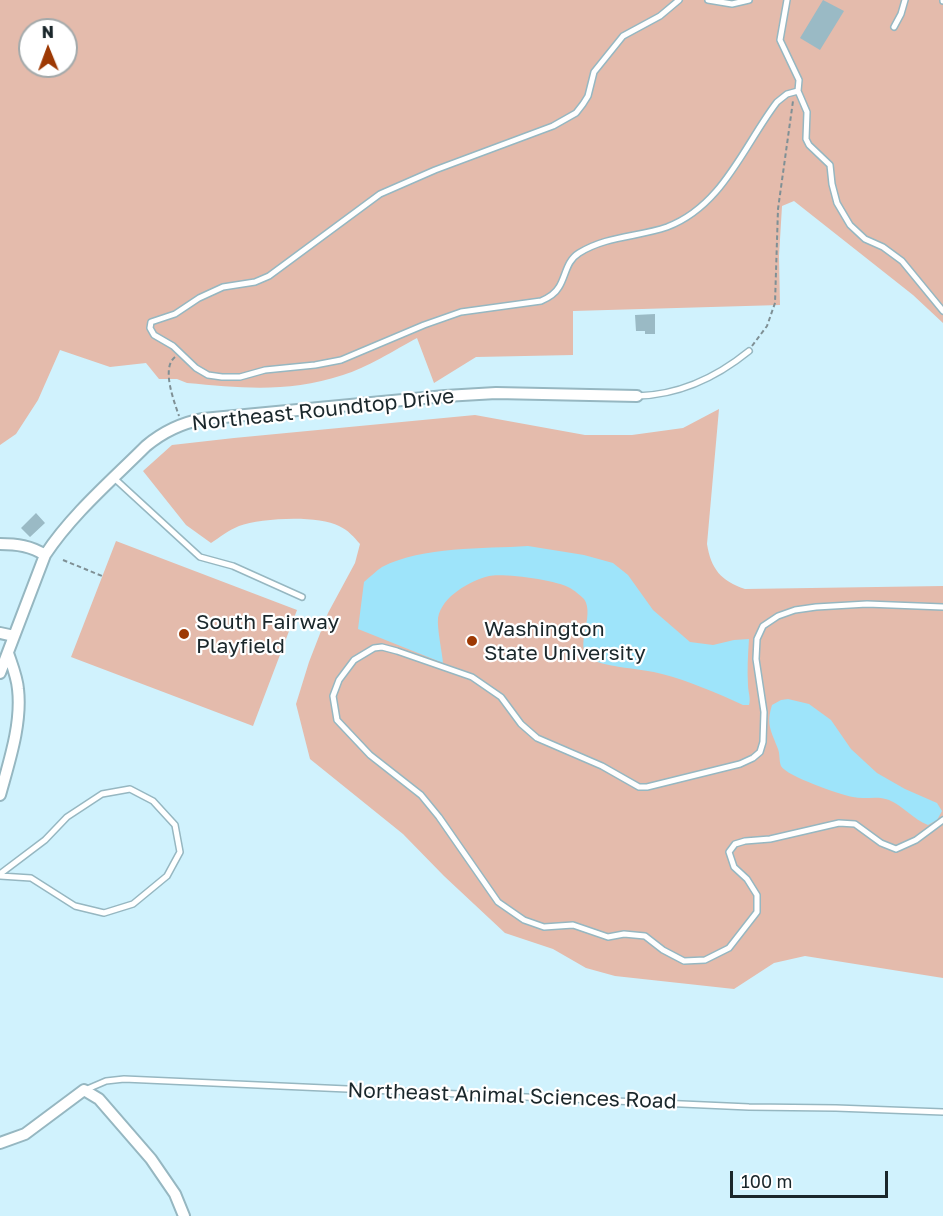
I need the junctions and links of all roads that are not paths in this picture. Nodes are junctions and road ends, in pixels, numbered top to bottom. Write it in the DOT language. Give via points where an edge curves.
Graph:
graph roads {
  1 [pos="679,0"];
  2 [pos="708,0"];
  3 [pos="749,0"];
  4 [pos="788,0"];
  5 [pos="905,0"];
  6 [pos="894,27"];
  7 [pos="798,91"];
  8 [pos="943,310"];
  9 [pos="749,351"];
  10 [pos="636,396"];
  11 [pos="114,477"];
  12 [pos="0,544"];
  13 [pos="45,555"];
  14 [pos="302,597"];
  15 [pos="943,607"];
  16 [pos="0,633"];
  17 [pos="14,636"];
  18 [pos="8,653"];
  19 [pos="0,673"];
  20 [pos="0,795"];
  21 [pos="943,820"];
  22 [pos="0,875"];
  23 [pos="84,1090"];
  24 [pos="943,1112"];
  25 [pos="0,1143"];
  26 [pos="184,1216"];
  1 -- 7 [label="lane" via="660,16 623,36 594,72 583,104 565,120 397,186 361,207 269,276 223,287 151,322 150,328 208,375 240,376 341,360 461,312 541,301 559,287 575,255 586,248 667,227 694,212 724,183 777,102"];
  2 -- 3 [label="lane" via="732,4"];
  4 -- 7 [label="lane" via="780,40 799,80"];
  5 -- 6 [label="lane"];
  7 -- 8 [label="lane" via="807,112 806,139 830,165 837,203 850,225 902,261"];
  9 -- 10 [label="lane, Northeast Roundtop Drive" via="689,386"];
  10 -- 11 [label="street, Northeast Roundtop Drive" via="496,393 204,419 158,436"];
  11 -- 13 [label="street, Northeast Roundtop Drive" via="66,526"];
  11 -- 14 [label="lane" via="200,557 233,566"];
  12 -- 13 [label="street" via="21,545"];
  13 -- 17 [label="street, Northeast Roundtop Drive"];
  15 -- 21 [label="lane" via="845,604 778,616 763,626 757,639 764,712 760,752 740,764 647,787 639,787 537,738 501,697 472,676 397,651 374,648 354,660 333,696 337,720 370,755 421,795 498,902 524,920 544,927 573,925 608,938 624,934 645,936 684,961 705,960 729,948 757,912 757,895 730,859 729,852 735,844 839,823 855,824 896,849"];
  16 -- 17 [label="street"];
  17 -- 18 [label="street, Northeast Roundtop Drive"];
  18 -- 19 [label="street, Northeast Roundtop Drive"];
  18 -- 20 [label="street" via="18,700"];
  22 -- 22 [label="lane" via="32,878 75,906 104,914 133,904 167,876 180,852 175,825 153,801 130,789 102,794 67,817"];
  23 -- 24 [label="lane, Northeast Animal Sciences Road" via="124,1079"];
  23 -- 25 [label="street" via="25,1134"];
  23 -- 26 [label="street" via="99,1099 151,1159 175,1194"];
}
